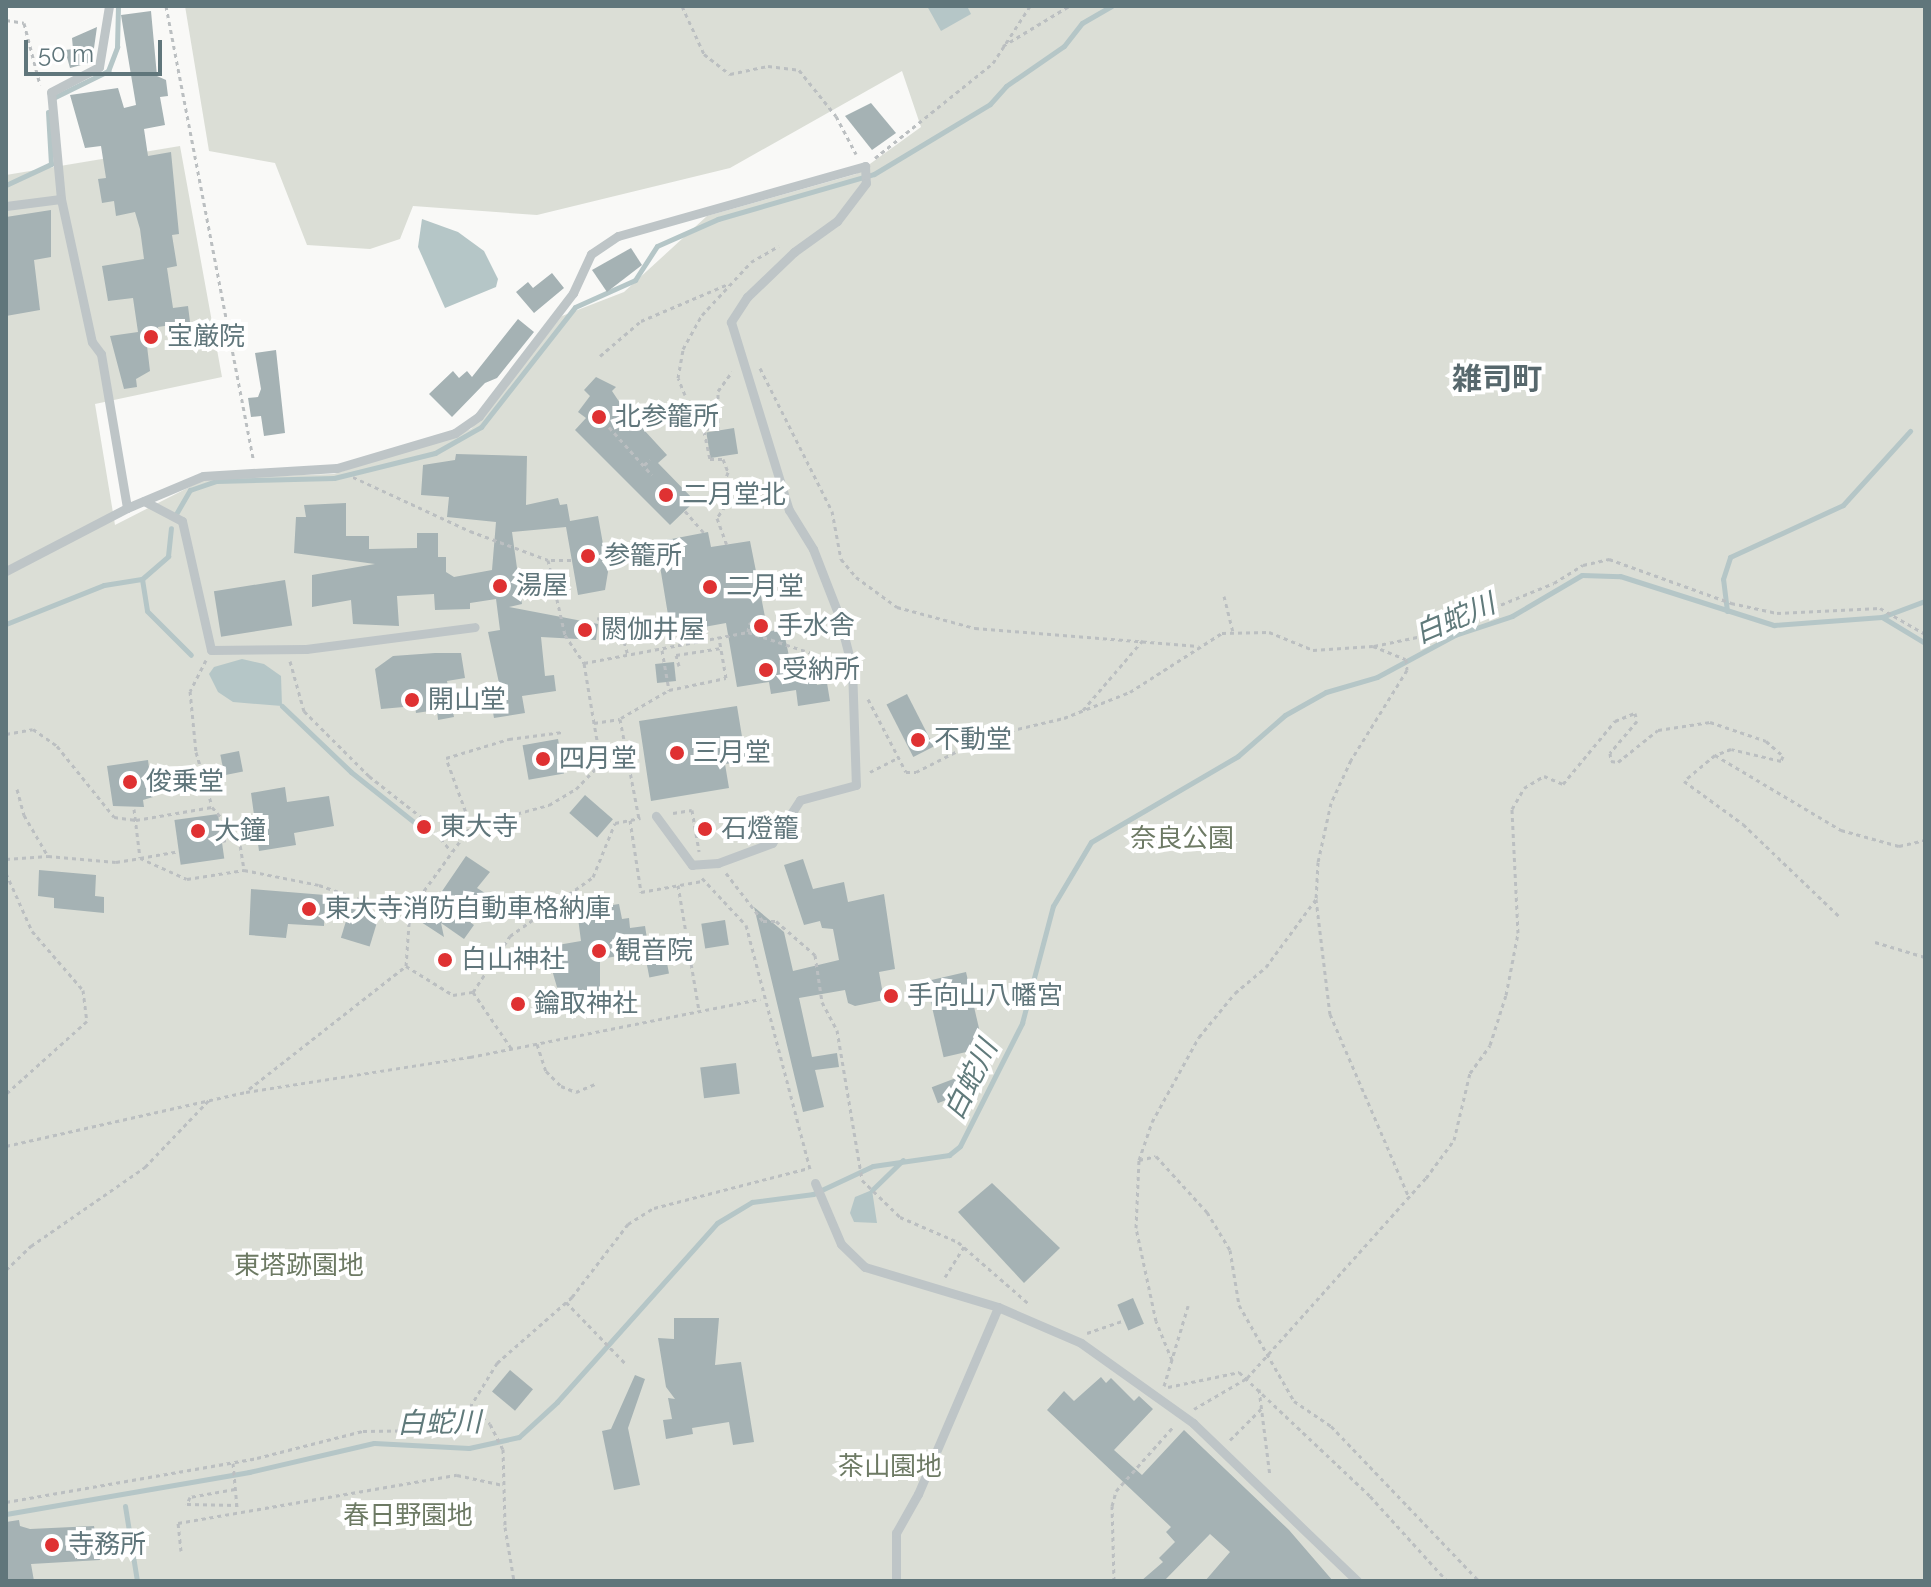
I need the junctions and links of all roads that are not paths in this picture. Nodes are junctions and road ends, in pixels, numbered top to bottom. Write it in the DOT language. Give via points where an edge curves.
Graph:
graph roads {
  1 [pos="109,6"];
  2 [pos="61,199"];
  3 [pos="6,206"];
  4 [pos="144,501"];
  5 [pos="127,508"];
  6 [pos="6,571"];
  7 [pos="475,627"];
  8 [pos="656,816"];
  9 [pos="815,1183"];
  10 [pos="998,1307"];
  11 [pos="896,1581"];
  12 [pos="1357,1581"];
  1 -- 2 [label="lane" via="99,67 51,92"];
  2 -- 3 [label="lane"];
  2 -- 5 [label="lane" via="92,342 101,354"];
  4 -- 5 [label="lane"];
  4 -- 7 [label="lane" via="182,521 211,650 286,648"];
  4 -- 8 [label="lane" via="203,476 337,468 455,433 479,416 573,293 591,254 618,236 865,174 837,221 794,252 747,297 731,322 774,446 789,510 813,549 838,613 852,667 855,779 850,789 800,800 772,843 718,863 692,865"];
  5 -- 6 [label="lane"];
  9 -- 10 [label="lane" via="841,1244 865,1267"];
  10 -- 11 [label="lane" via="918,1494 896,1533"];
  10 -- 12 [label="lane" via="1081,1343 1162,1392"];
}
